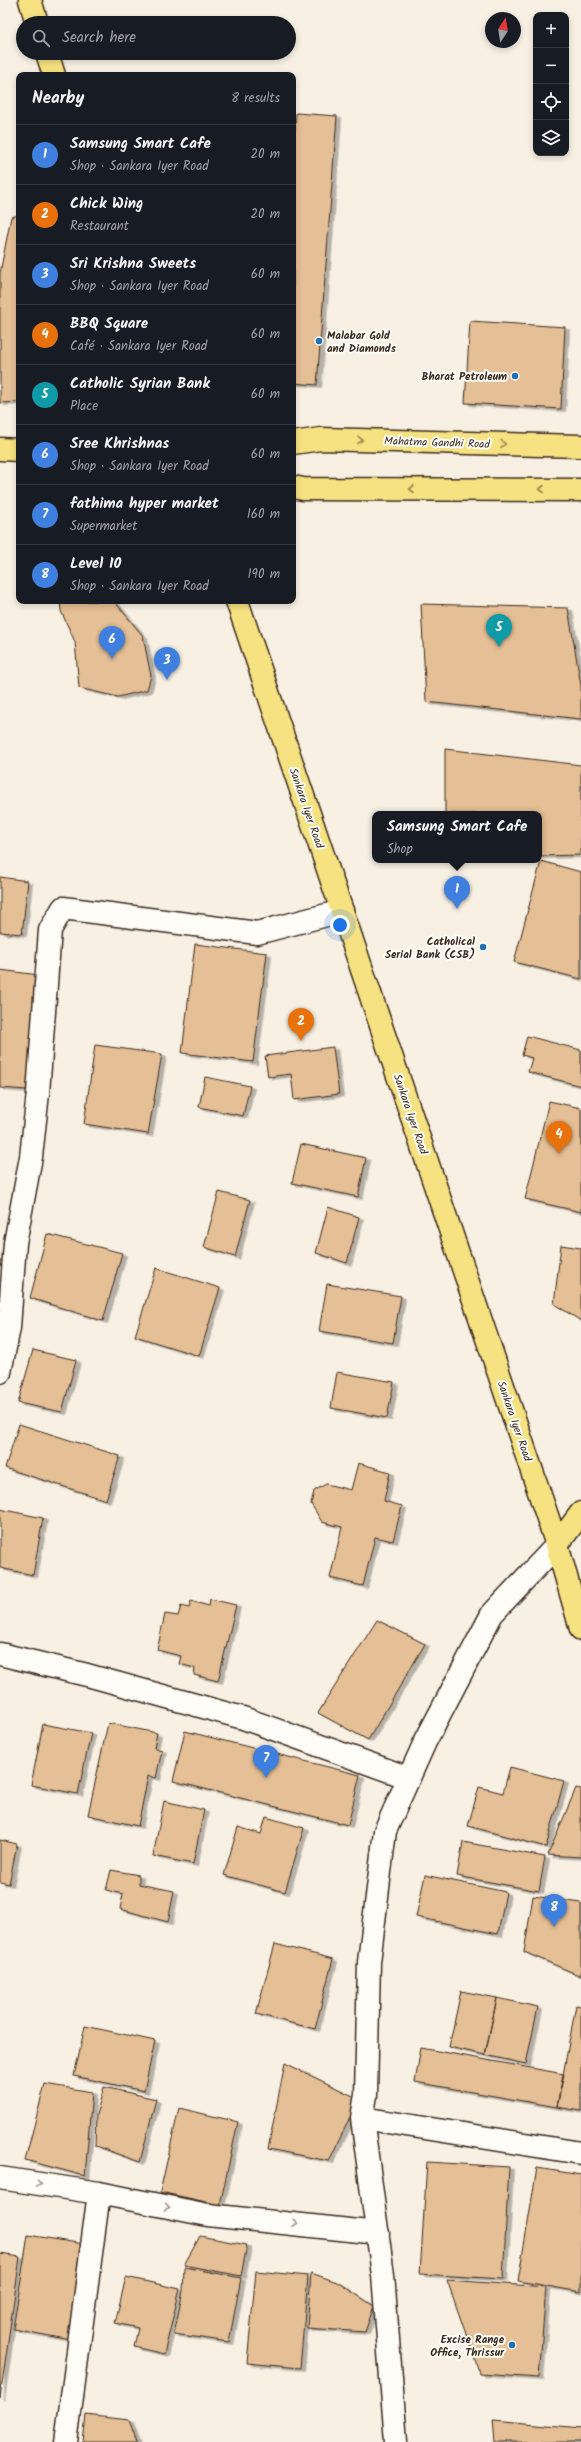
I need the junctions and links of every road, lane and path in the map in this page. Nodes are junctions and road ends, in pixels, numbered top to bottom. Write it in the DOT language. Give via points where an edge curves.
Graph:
graph roads {
  1 [pos="30,0"];
  2 [pos="35,16"];
  3 [pos="49,60"];
  4 [pos="53,72"];
  5 [pos="296,443"];
  6 [pos="581,446"];
  7 [pos="0,449"];
  8 [pos="16,450"];
  9 [pos="296,488"];
  10 [pos="581,490"];
  11 [pos="238,604"];
  12 [pos="342,911"];
  13 [pos="0,1372"];
  14 [pos="581,1513"];
  15 [pos="557,1546"];
  16 [pos="581,1629"];
  17 [pos="0,1654"];
  18 [pos="409,1778"];
  19 [pos="362,2118"];
  20 [pos="581,2153"];
  21 [pos="0,2178"];
  22 [pos="99,2194"];
  23 [pos="378,2233"];
  24 [pos="66,2442"];
  25 [pos="396,2442"];
  1 -- 2 [label="main road"];
  3 -- 4 [label="main road"];
  5 -- 6 [label="main road, Mahatma Gandhi Road, one-way" via="320,439"];
  7 -- 8 [label="main road"];
  10 -- 9 [label="main road, one-way"];
  11 -- 12 [label="main road, Sankara Iyer Road"];
  12 -- 13 [label="street" via="257,933 63,908 50,930 37,1107 31,1157 15,1243 9,1328"];
  12 -- 15 [label="main road, Sankara Iyer Road"];
  14 -- 15 [label="main road"];
  15 -- 16 [label="main road, Sankara Iyer Road"];
  15 -- 18 [label="street" via="492,1614"];
  17 -- 18 [label="street" via="243,1718"];
  18 -- 19 [label="street" via="385,1831 369,1962 366,2095"];
  19 -- 20 [label="street"];
  19 -- 23 [label="street"];
  21 -- 22 [label="street, one-way"];
  22 -- 23 [label="street, one-way" via="208,2215"];
  22 -- 24 [label="street"];
  23 -- 25 [label="street"];
}
